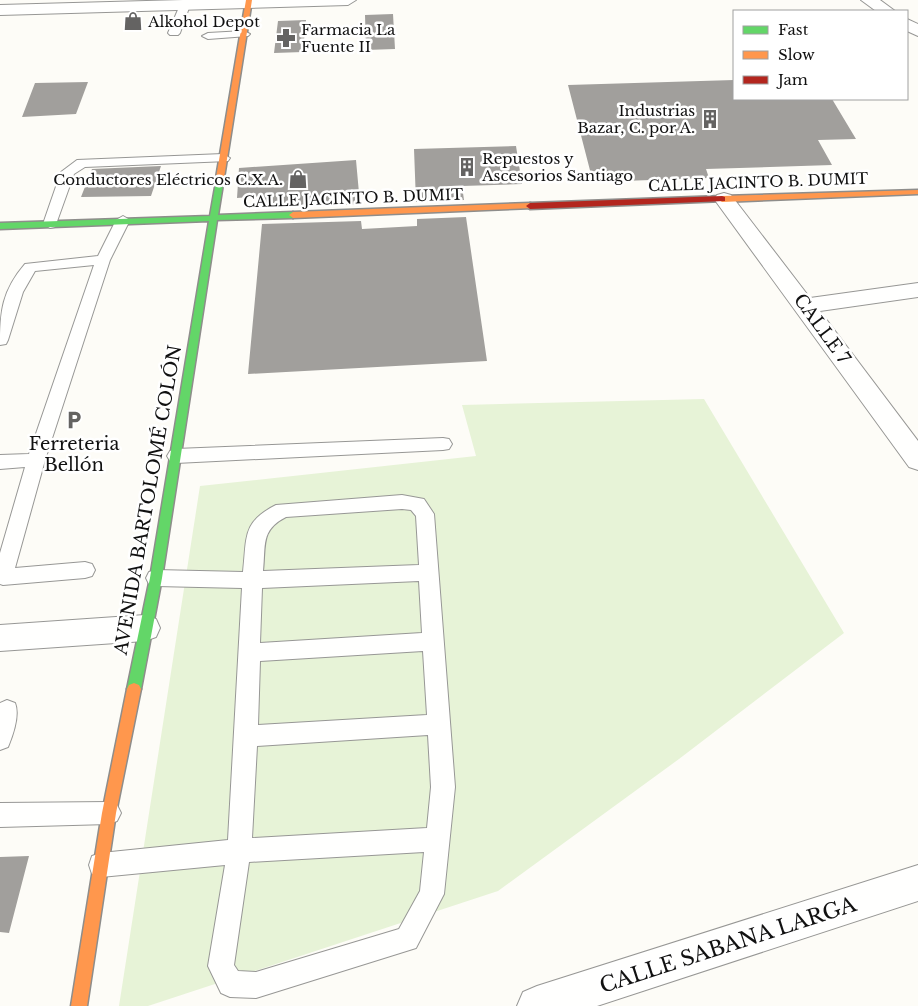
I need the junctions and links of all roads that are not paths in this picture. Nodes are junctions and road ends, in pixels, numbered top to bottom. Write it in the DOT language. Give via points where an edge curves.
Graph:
graph roads {
  1 [pos="348,0"];
  2 [pos="869,0"];
  3 [pos="249,1"];
  4 [pos="185,5"];
  5 [pos="0,10"];
  6 [pos="885,10"];
  7 [pos="174,32"];
  8 [pos="244,34"];
  9 [pos="208,36"];
  10 [pos="223,158"];
  11 [pos="918,192"];
  12 [pos="724,199"];
  13 [pos="213,218"];
  14 [pos="123,220"];
  15 [pos="50,224"];
  16 [pos="0,226"];
  17 [pos="103,260"];
  18 [pos="918,290"];
  19 [pos="806,306"];
  20 [pos="0,340"];
  21 [pos="443,444"];
  22 [pos="176,456"];
  23 [pos="36,460"];
  24 [pos="918,460"];
  25 [pos="0,462"];
  26 [pos="85,570"];
  27 [pos="429,573"];
  28 [pos="2,577"];
  29 [pos="156,578"];
  30 [pos="252,580"];
  31 [pos="145,628"];
  32 [pos="0,638"];
  33 [pos="434,642"];
  34 [pos="249,653"];
  35 [pos="7,710"];
  36 [pos="439,724"];
  37 [pos="246,736"];
  38 [pos="0,740"];
  39 [pos="109,813"];
  40 [pos="0,815"];
  41 [pos="438,839"];
  42 [pos="239,850"];
  43 [pos="101,865"];
  44 [pos="918,883"];
  45 [pos="79,1006"];
  46 [pos="537,1006"];
  1 -- 3 [label="street"];
  2 -- 6 [label="street"];
  3 -- 4 [label="street"];
  3 -- 8 [label="main road, AVENIDA BARTOLOMÉ COLÓN"];
  4 -- 5 [label="street"];
  4 -- 7 [label="lane"];
  8 -- 9 [label="lane"];
  8 -- 10 [label="main road, AVENIDA BARTOLOMÉ COLÓN"];
  10 -- 13 [label="main road, AVENIDA BARTOLOMÉ COLÓN"];
  10 -- 15 [label="lane" via="82,163 68,172"];
  11 -- 12 [label="main road, CALLE JACINTO B. DUMIT"];
  12 -- 13 [label="main road, CALLE JACINTO B. DUMIT"];
  12 -- 19 [label="street, CALLE 7"];
  13 -- 14 [label="main road, CALLE JACINTO B. DUMIT"];
  13 -- 22 [label="main road, AVENIDA BARTOLOMÉ COLÓN"];
  14 -- 15 [label="main road, CALLE JACINTO B. DUMIT"];
  14 -- 17 [label="lane"];
  15 -- 16 [label="main road, CALLE JACINTO B. DUMIT"];
  17 -- 20 [label="lane" via="30,267 16,291"];
  17 -- 23 [label="lane"];
  18 -- 19 [label="street"];
  19 -- 24 [label="street, CALLE 7"];
  21 -- 22 [label="lane"];
  22 -- 29 [label="main road, AVENIDA BARTOLOMÉ COLÓN"];
  23 -- 25 [label="lane"];
  23 -- 28 [label="lane"];
  26 -- 28 [label="lane"];
  27 -- 30 [label="lane"];
  27 -- 30 [label="lane" via="425,514 417,504 402,502 283,510 269,517 258,528"];
  27 -- 33 [label="lane"];
  29 -- 30 [label="lane"];
  29 -- 31 [label="main road, AVENIDA BARTOLOMÉ COLÓN"];
  30 -- 34 [label="lane"];
  31 -- 32 [label="street"];
  31 -- 39 [label="main road, AVENIDA BARTOLOMÉ COLÓN"];
  33 -- 34 [label="lane"];
  33 -- 36 [label="lane"];
  34 -- 37 [label="lane"];
  35 -- 38 [label="lane"];
  36 -- 37 [label="lane"];
  36 -- 41 [label="lane" via="443,787"];
  37 -- 42 [label="lane"];
  39 -- 40 [label="lane"];
  39 -- 43 [label="main road, AVENIDA BARTOLOMÉ COLÓN"];
  41 -- 42 [label="lane"];
  41 -- 42 [label="lane" via="432,894 407,939 256,985 230,984 220,966"];
  42 -- 43 [label="lane"];
  43 -- 45 [label="main road, AVENIDA BARTOLOMÉ COLÓN"];
  44 -- 46 [label="street, CALLE SABANA LARGA"];
}
